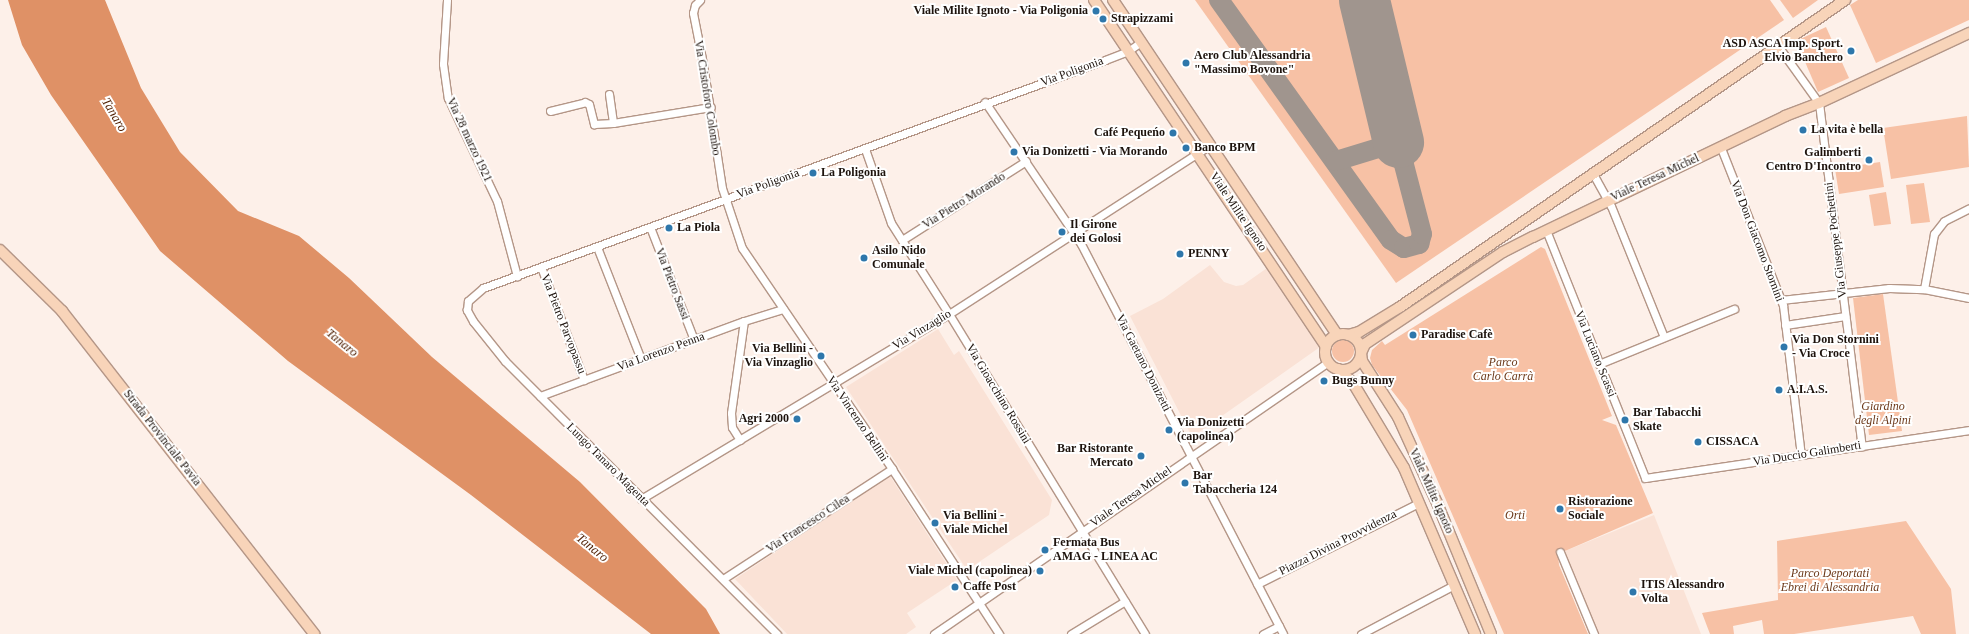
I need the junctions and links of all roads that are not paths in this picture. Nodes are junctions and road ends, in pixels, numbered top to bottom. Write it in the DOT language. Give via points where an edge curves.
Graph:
graph roads {
  1 [pos="448,0"];
  2 [pos="700,0"];
  3 [pos="1094,0"];
  4 [pos="1113,0"];
  5 [pos="1845,0"];
  6 [pos="1969,33"];
  7 [pos="1141,42"];
  8 [pos="1778,46"];
  9 [pos="1128,51"];
  10 [pos="609,94"];
  11 [pos="985,102"];
  12 [pos="1819,103"];
  13 [pos="711,107"];
  14 [pos="550,111"];
  15 [pos="613,123"];
  16 [pos="1210,144"];
  17 [pos="1721,148"];
  18 [pos="865,149"];
  19 [pos="1198,153"];
  20 [pos="1026,161"];
  21 [pos="1592,172"];
  22 [pos="726,199"];
  23 [pos="1608,201"];
  24 [pos="1969,208"];
  25 [pos="650,227"];
  26 [pos="1546,230"];
  27 [pos="1074,233"];
  28 [pos="902,240"];
  29 [pos="597,247"];
  30 [pos="0,250"];
  31 [pos="541,267"];
  32 [pos="516,276"];
  33 [pos="483,288"];
  34 [pos="1924,289"];
  35 [pos="1843,292"];
  36 [pos="1969,298"];
  37 [pos="1781,300"];
  38 [pos="783,309"];
  39 [pos="1734,310"];
  40 [pos="949,314"];
  41 [pos="1845,316"];
  42 [pos="744,321"];
  43 [pos="1785,325"];
  44 [pos="1337,335"];
  45 [pos="1348,335"];
  46 [pos="1664,337"];
  47 [pos="694,340"];
  48 [pos="1326,346"];
  49 [pos="1361,353"];
  50 [pos="641,359"];
  51 [pos="1329,362"];
  52 [pos="1599,364"];
  53 [pos="1338,369"];
  54 [pos="584,380"];
  55 [pos="834,384"];
  56 [pos="540,396"];
  57 [pos="1969,430"];
  58 [pos="740,440"];
  59 [pos="1862,446"];
  60 [pos="1801,455"];
  61 [pos="1190,456"];
  62 [pos="892,470"];
  63 [pos="1645,478"];
  64 [pos="641,499"];
  65 [pos="1418,503"];
  66 [pos="1081,532"];
  67 [pos="1560,552"];
  68 [pos="723,580"];
  69 [pos="1257,584"];
  70 [pos="1454,585"];
  71 [pos="1125,601"];
  72 [pos="978,602"];
  73 [pos="1279,626"];
  74 [pos="314,634"];
  75 [pos="777,634"];
  76 [pos="934,634"];
  77 [pos="999,634"];
  78 [pos="1071,634"];
  79 [pos="1144,634"];
  80 [pos="1263,634"];
  81 [pos="1283,634"];
  82 [pos="1361,634"];
  83 [pos="1475,634"];
  84 [pos="1490,634"];
  85 [pos="1594,634"];
  1 -- 32 [label="street, Via 28 marzo 1921" via="443,64 448,98 497,201"];
  2 -- 13 [label="street, Via Cristoforo Colombo" via="692,14"];
  3 -- 9 [label="main road, Viale Milite Ignoto"];
  4 -- 7 [label="main road, Viale Milite Ignoto"];
  5 -- 8 [label="main road"];
  6 -- 12 [label="main road, Viale Teresa Michel"];
  7 -- 9 [label="street, Via Poligonia"];
  7 -- 16 [label="main road, Viale Milite Ignoto"];
  8 -- 12 [label="street, Via Giuseppe Pochettini"];
  8 -- 21 [label="main road"];
  9 -- 11 [label="street, Via Poligonia"];
  9 -- 19 [label="main road, Viale Milite Ignoto"];
  10 -- 15 [label="street"];
  11 -- 18 [label="street, Via Poligonia"];
  11 -- 20 [label="street, Via Gaetano Donizetti"];
  12 -- 17 [label="main road, Viale Teresa Michel" via="1785,116"];
  12 -- 35 [label="street, Via Giuseppe Pochettini"];
  13 -- 15 [label="street"];
  13 -- 22 [label="street, Via Cristoforo Colombo"];
  14 -- 15 [label="street" via="585,102 589,104 594,124"];
  16 -- 19 [label="street, Via Vinzaglio"];
  16 -- 44 [label="main road, Viale Milite Ignoto"];
  17 -- 23 [label="main road, Viale Teresa Michel"];
  17 -- 37 [label="street, Via Don Giacomo Stornini"];
  18 -- 22 [label="street, Via Poligonia"];
  18 -- 28 [label="street, Via Gioacchino Rossini" via="882,203"];
  19 -- 27 [label="street, Via Vinzaglio"];
  19 -- 48 [label="main road, Viale Milite Ignoto"];
  20 -- 27 [label="street, Via Gaetano Donizetti"];
  20 -- 28 [label="street, Via Pietro Morando"];
  21 -- 23 [label="street"];
  21 -- 45 [label="main road" via="1400,307 1359,332"];
  22 -- 25 [label="street, Via Poligonia"];
  22 -- 38 [label="street, Via Vincenzo Bellini" via="744,251"];
  23 -- 26 [label="main road, Viale Teresa Michel"];
  23 -- 46 [label="street"];
  24 -- 34 [label="street" via="1944,221 1934,234"];
  25 -- 29 [label="street, Via Poligonia"];
  25 -- 47 [label="street, Via Pietro Sassi"];
  26 -- 49 [label="main road, Viale Teresa Michel" via="1503,252 1368,341"];
  26 -- 52 [label="street, Via Luciano Scassi"];
  27 -- 40 [label="street, Via Vinzaglio"];
  27 -- 61 [label="street, Via Gaetano Donizetti"];
  28 -- 40 [label="street, Via Gioacchino Rossini"];
  29 -- 31 [label="street, Via Poligonia"];
  29 -- 50 [label="street"];
  30 -- 74 [label="main road, Strada Provinciale Pavia" via="62,311"];
  31 -- 32 [label="street, Via Poligonia"];
  31 -- 54 [label="street, Via Pietro Parvopassu"];
  32 -- 33 [label="street, Via Poligonia"];
  33 -- 56 [label="street, Lungo Tanaro Magenta" via="468,301 467,310 505,361"];
  34 -- 35 [label="street"];
  34 -- 36 [label="street"];
  35 -- 37 [label="street"];
  35 -- 41 [label="street, Via Giuseppe Pochettini"];
  37 -- 43 [label="street, Via Don Giacomo Stornini"];
  38 -- 42 [label="street, Via Lorenzo Penna"];
  38 -- 55 [label="street, Via Vincenzo Bellini"];
  39 -- 46 [label="street"];
  40 -- 55 [label="street, Via Vinzaglio"];
  40 -- 66 [label="street, Via Gioacchino Rossini"];
  41 -- 43 [label="street"];
  41 -- 59 [label="street, Via Giuseppe Pochettini"];
  42 -- 47 [label="street, Via Lorenzo Penna"];
  42 -- 58 [label="street" via="730,413 732,427"];
  43 -- 60 [label="street, Via Don Giacomo Stornini"];
  44 -- 45 [label="main road"];
  44 -- 48 [label="main road"];
  45 -- 49 [label="main road" via="1358,342"];
  46 -- 52 [label="street"];
  47 -- 50 [label="street, Via Lorenzo Penna"];
  48 -- 51 [label="main road"];
  49 -- 53 [label="main road" via="1352,367"];
  49 -- 84 [label="main road, Viale Milite Ignoto" via="1366,368 1398,417 1429,484"];
  50 -- 54 [label="street, Via Lorenzo Penna"];
  51 -- 53 [label="main road"];
  51 -- 61 [label="street, Viale Teresa Michel"];
  52 -- 63 [label="street, Via Luciano Scassi"];
  53 -- 65 [label="main road, Viale Milite Ignoto" via="1353,383 1381,428 1404,468"];
  54 -- 56 [label="street, Via Lorenzo Penna"];
  55 -- 58 [label="street, Via Vinzaglio"];
  55 -- 62 [label="street, Via Vincenzo Bellini"];
  56 -- 64 [label="street, Lungo Tanaro Magenta"];
  57 -- 59 [label="street, Via Duccio Galimberti"];
  58 -- 64 [label="street, Via Vinzaglio"];
  59 -- 60 [label="street, Via Duccio Galimberti"];
  60 -- 63 [label="street, Via Duccio Galimberti"];
  61 -- 66 [label="street, Viale Teresa Michel"];
  61 -- 69 [label="street, Via Gaetano Donizetti"];
  62 -- 68 [label="street, Via Francesco Cilea"];
  62 -- 72 [label="street, Via Vincenzo Bellini"];
  64 -- 68 [label="street, Lungo Tanaro Magenta"];
  65 -- 69 [label="street, Piazza Divina Provvidenza"];
  65 -- 70 [label="main road, Viale Milite Ignoto"];
  66 -- 71 [label="street, Via Gioacchino Rossini"];
  66 -- 72 [label="street, Viale Teresa Michel"];
  67 -- 85 [label="street"];
  68 -- 75 [label="street, Lungo Tanaro Magenta"];
  69 -- 73 [label="street, Via Gaetano Donizetti"];
  70 -- 82 [label="street"];
  70 -- 83 [label="main road, Viale Milite Ignoto"];
  71 -- 78 [label="street"];
  71 -- 79 [label="street, Via Gioacchino Rossini"];
  72 -- 76 [label="street, Viale Teresa Michel"];
  72 -- 77 [label="street, Via Vincenzo Bellini"];
  73 -- 80 [label="street"];
  73 -- 81 [label="street, Via Gaetano Donizetti"];
}
